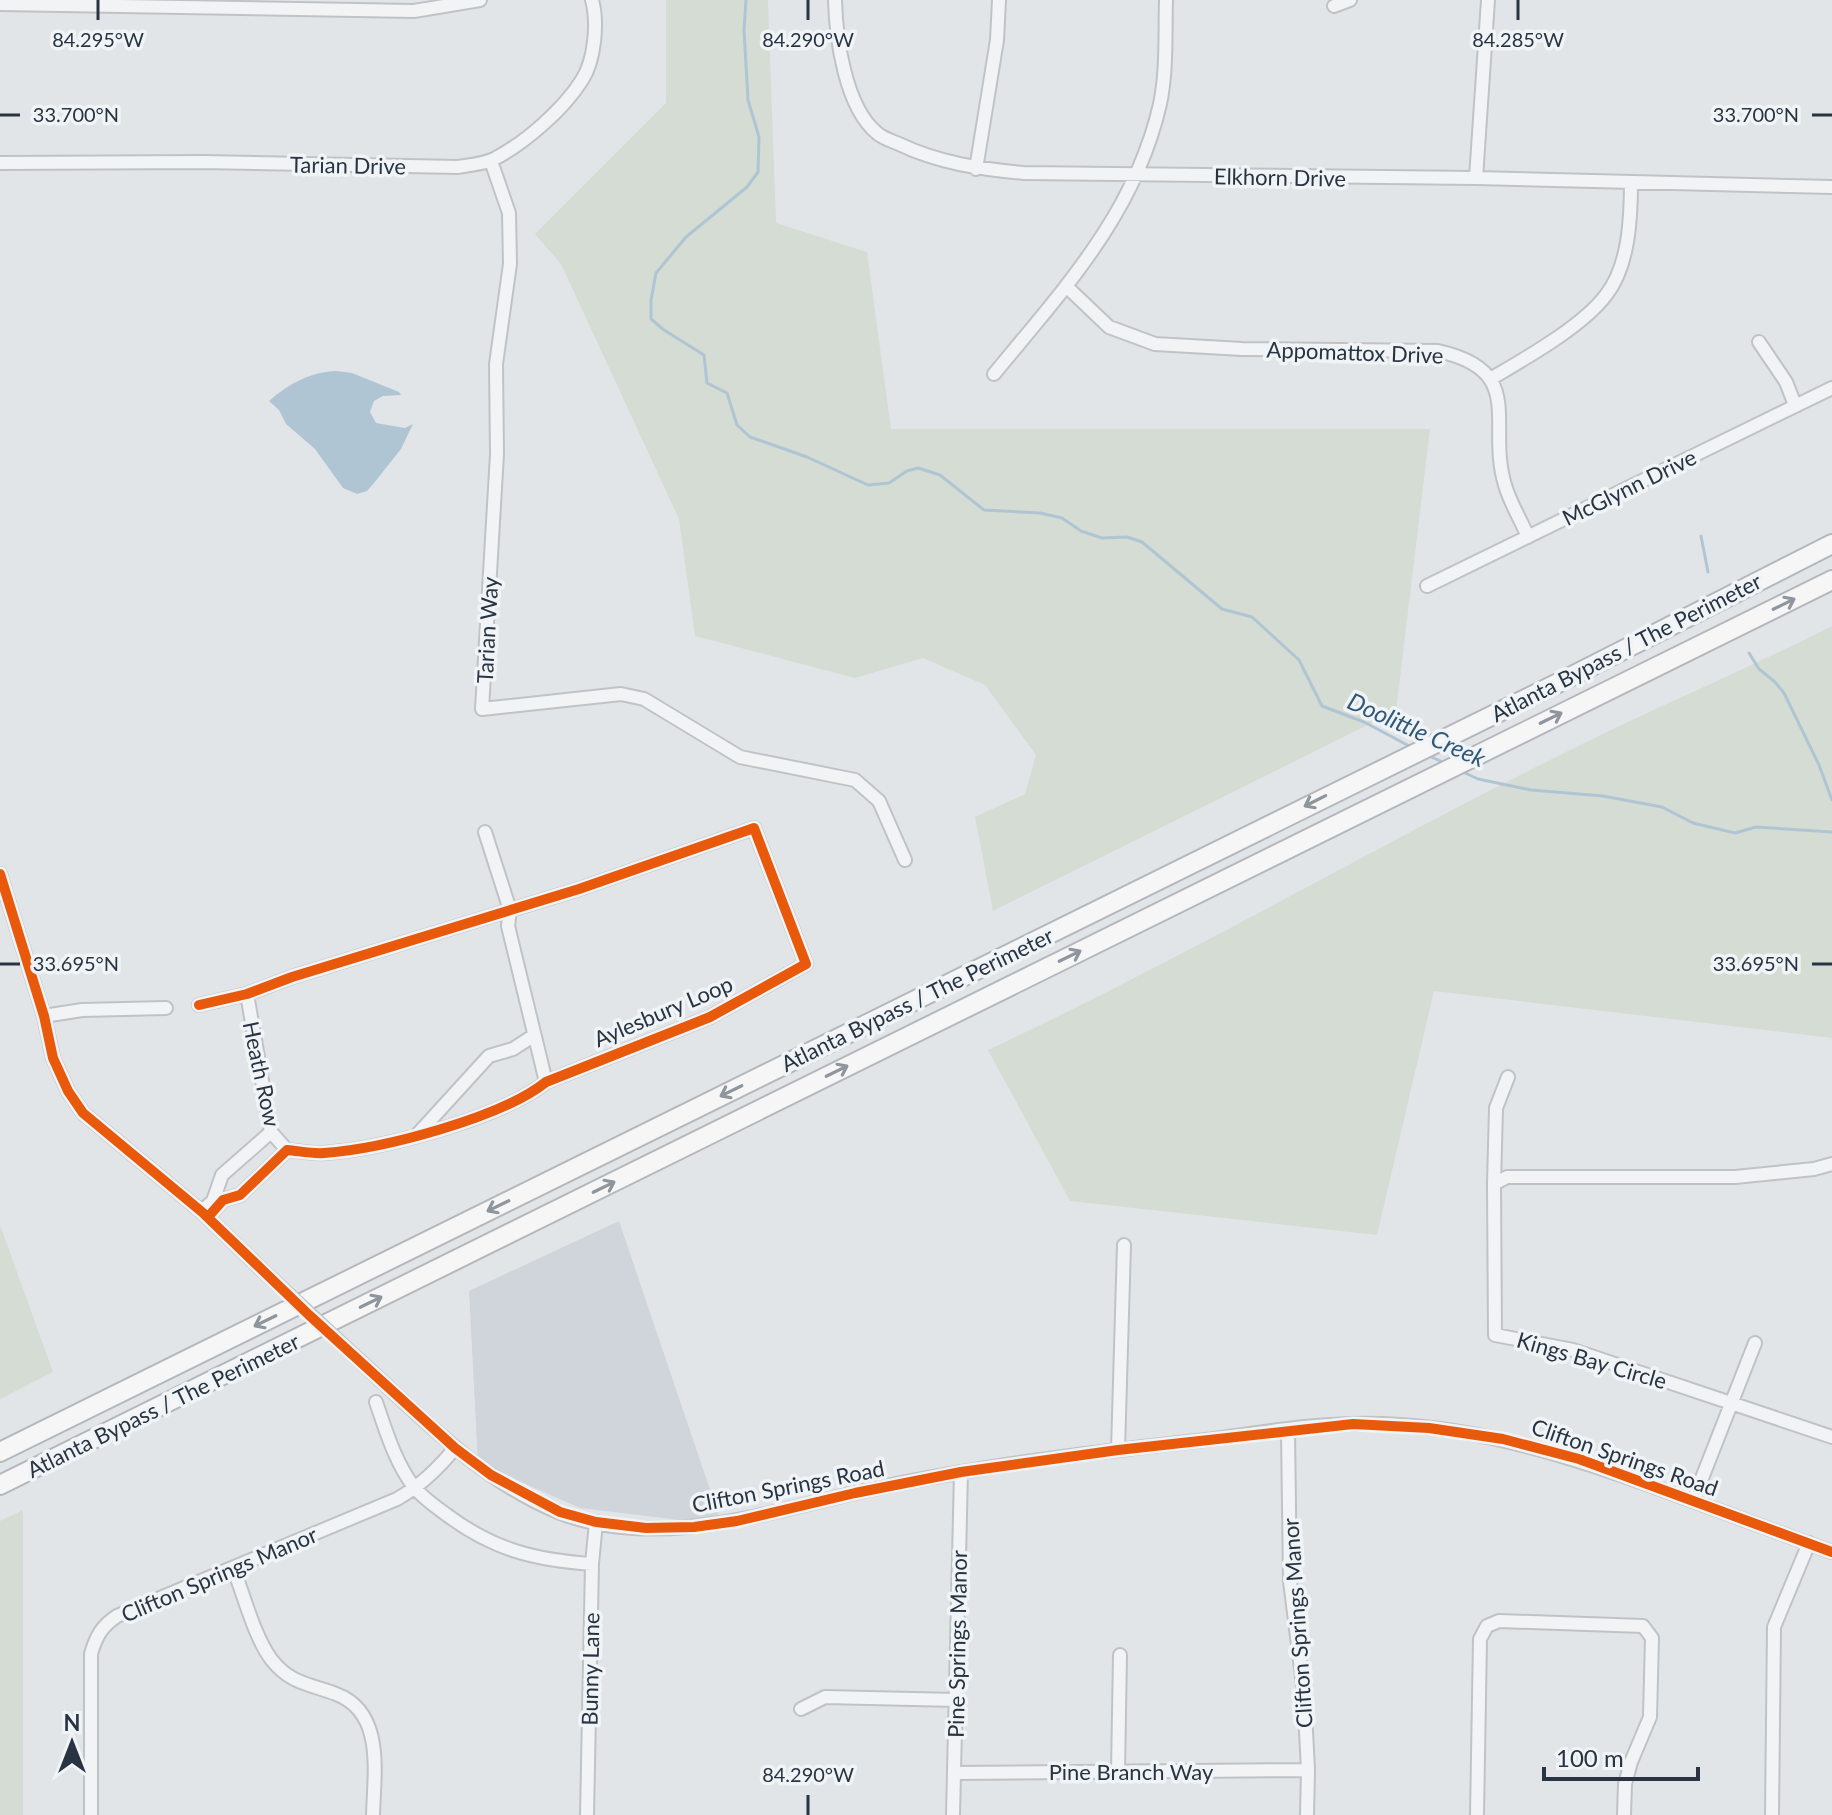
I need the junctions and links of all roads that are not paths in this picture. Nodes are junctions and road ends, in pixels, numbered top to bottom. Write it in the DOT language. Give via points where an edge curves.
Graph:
graph roads {
  1 [pos="480,0"];
  2 [pos="592,0"];
  3 [pos="835,0"];
  4 [pos="999,0"];
  5 [pos="1166,0"];
  6 [pos="1350,0"];
  7 [pos="1488,0"];
  8 [pos="0,4"];
  9 [pos="1334,6"];
  10 [pos="491,161"];
  11 [pos="0,163"];
  12 [pos="976,169"];
  13 [pos="1136,175"];
  14 [pos="1476,178"];
  15 [pos="1631,182"];
  16 [pos="1832,187"];
  17 [pos="1066,286"];
  18 [pos="1759,342"];
  19 [pos="994,374"];
  20 [pos="1492,378"];
  21 [pos="1832,388"];
  22 [pos="1795,405"];
  23 [pos="1528,537"];
  24 [pos="1832,544"];
  25 [pos="1832,580"];
  26 [pos="1427,586"];
  27 [pos="485,832"];
  28 [pos="905,860"];
  29 [pos="0,874"];
  30 [pos="510,910"];
  31 [pos="247,994"];
  32 [pos="199,1005"];
  33 [pos="166,1008"];
  34 [pos="44,1016"];
  35 [pos="533,1036"];
  36 [pos="1508,1077"];
  37 [pos="546,1082"];
  38 [pos="271,1132"];
  39 [pos="416,1136"];
  40 [pos="287,1150"];
  41 [pos="241,1158"];
  42 [pos="1832,1164"];
  43 [pos="260,1176"];
  44 [pos="1494,1184"];
  45 [pos="205,1214"];
  46 [pos="1124,1245"];
  47 [pos="1755,1343"];
  48 [pos="376,1402"];
  49 [pos="1731,1402"];
  50 [pos="1288,1430"];
  51 [pos="1832,1437"];
  52 [pos="455,1448"];
  53 [pos="1118,1450"];
  54 [pos="0,1452"];
  55 [pos="961,1472"];
  56 [pos="0,1485"];
  57 [pos="415,1489"];
  58 [pos="1693,1501"];
  59 [pos="596,1522"];
  60 [pos="1809,1543"];
  61 [pos="1832,1552"];
  62 [pos="592,1564"];
  63 [pos="233,1568"];
  64 [pos="1120,1655"];
  65 [pos="957,1700"];
  66 [pos="801,1709"];
  67 [pos="1308,1770"];
  68 [pos="1118,1771"];
  69 [pos="954,1773"];
  70 [pos="91,1815"];
  71 [pos="373,1815"];
  72 [pos="587,1815"];
  73 [pos="953,1815"];
  74 [pos="1307,1815"];
  75 [pos="1477,1815"];
  76 [pos="1624,1815"];
  77 [pos="1772,1815"];
  1 -- 8 [label="street" via="414,11"];
  2 -- 10 [label="street, Tarian Drive" via="592,51 583,78 531,134"];
  3 -- 12 [label="street, Elkhorn Drive" via="846,80 877,133 916,152"];
  4 -- 12 [label="street"];
  5 -- 13 [label="street" via="1160,104"];
  6 -- 9 [label="street"];
  7 -- 14 [label="street"];
  10 -- 11 [label="street, Tarian Drive" via="458,167"];
  10 -- 28 [label="street, Tarian Way" via="509,213 510,264 496,364 497,454 482,709 621,694 644,699 740,757 855,780 879,801"];
  12 -- 13 [label="street, Elkhorn Drive"];
  13 -- 14 [label="street, Elkhorn Drive"];
  13 -- 17 [label="street" via="1119,212"];
  14 -- 15 [label="street, Elkhorn Drive"];
  15 -- 16 [label="street, Elkhorn Drive"];
  15 -- 20 [label="street" via="1620,268 1606,295 1579,320"];
  17 -- 19 [label="street"];
  17 -- 20 [label="street, Appomattox Drive" via="1109,327 1155,344 1438,351 1462,356"];
  18 -- 22 [label="street"];
  20 -- 23 [label="street" via="1505,485"];
  21 -- 22 [label="street, McGlynn Drive"];
  22 -- 23 [label="street, McGlynn Drive"];
  23 -- 26 [label="street, McGlynn Drive"];
  24 -- 54 [label="highway, Atlanta Bypass / The Perimeter, one-way"];
  56 -- 25 [label="highway, Atlanta Bypass / The Perimeter, one-way"];
  27 -- 30 [label="street"];
  29 -- 34 [label="street, Clifton Springs Road"];
  30 -- 31 [label="street, Aylesbury Loop"];
  30 -- 35 [label="street" via="508,926"];
  30 -- 37 [label="street, Aylesbury Loop" via="754,828 806,964 710,1017"];
  31 -- 32 [label="street, Aylesbury Loop"];
  31 -- 38 [label="street, Heath Row"];
  33 -- 34 [label="street"];
  34 -- 45 [label="street, Clifton Springs Road" via="53,1058 83,1113"];
  35 -- 37 [label="street"];
  35 -- 39 [label="street" via="489,1056"];
  36 -- 44 [label="street, Kings Bay Circle" via="1496,1108"];
  37 -- 39 [label="street, Aylesbury Loop" via="467,1121"];
  38 -- 40 [label="street, Heath Row"];
  38 -- 41 [label="street"];
  39 -- 40 [label="street, Aylesbury Loop" via="340,1152"];
  40 -- 43 [label="street"];
  41 -- 43 [label="street" via="255,1163"];
  41 -- 45 [label="street" via="222,1175"];
  42 -- 44 [label="street" via="1735,1177 1507,1177"];
  43 -- 45 [label="street" via="240,1195"];
  44 -- 49 [label="street, Kings Bay Circle" via="1495,1335 1573,1350"];
  45 -- 52 [label="street, Clifton Springs Road, bridge"];
  46 -- 53 [label="street"];
  47 -- 49 [label="street"];
  48 -- 57 [label="street" via="398,1461"];
  49 -- 51 [label="street, Kings Bay Circle"];
  49 -- 58 [label="street"];
  50 -- 53 [label="street, Clifton Springs Road"];
  50 -- 58 [label="street, Clifton Springs Road" via="1353,1424 1503,1439 1579,1459"];
  50 -- 67 [label="street, Clifton Springs Manor" via="1290,1581"];
  52 -- 57 [label="street, Clifton Springs Manor"];
  52 -- 59 [label="street, Clifton Springs Road" via="525,1495"];
  53 -- 55 [label="street, Clifton Springs Road"];
  55 -- 59 [label="street, Clifton Springs Road" via="694,1527"];
  55 -- 65 [label="street, Pine Springs Manor"];
  57 -- 62 [label="street" via="469,1531 502,1547 551,1561"];
  57 -- 63 [label="street, Clifton Springs Manor"];
  58 -- 60 [label="street, Clifton Springs Road"];
  59 -- 62 [label="street, Bunny Lane"];
  60 -- 61 [label="street, Clifton Springs Road"];
  60 -- 77 [label="street" via="1774,1627"];
  62 -- 72 [label="street, Bunny Lane"];
  63 -- 70 [label="street, Clifton Springs Manor" via="117,1616 95,1639"];
  63 -- 71 [label="street" via="272,1660 296,1681 336,1694 361,1712 373,1738"];
  64 -- 68 [label="street"];
  65 -- 66 [label="street" via="825,1697"];
  65 -- 69 [label="street, Pine Springs Manor"];
  67 -- 68 [label="street, Pine Branch Way"];
  67 -- 74 [label="street, Clifton Springs Manor"];
  68 -- 69 [label="street, Pine Branch Way"];
  69 -- 73 [label="street, Pine Springs Manor"];
  75 -- 76 [label="street" via="1480,1639 1487,1626 1499,1621 1643,1626 1650,1632 1650,1717 1625,1784"];
}
